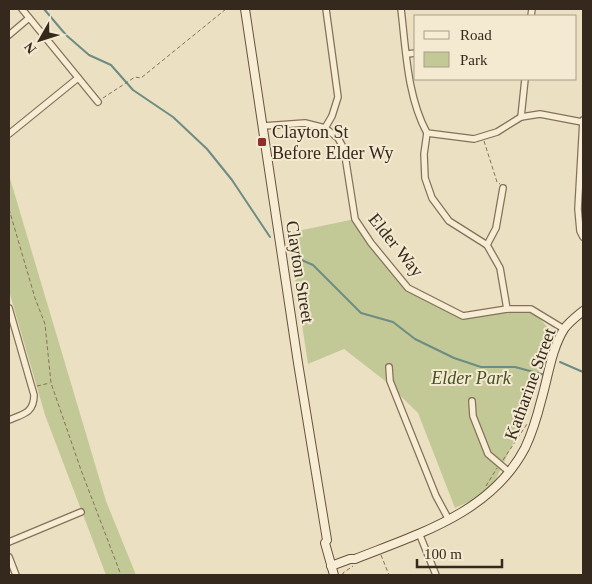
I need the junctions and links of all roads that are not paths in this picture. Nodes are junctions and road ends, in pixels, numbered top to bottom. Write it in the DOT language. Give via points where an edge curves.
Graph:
graph roads {
  1 [pos="22,9"];
  2 [pos="245,9"];
  3 [pos="326,9"];
  4 [pos="401,9"];
  5 [pos="29,18"];
  6 [pos="9,36"];
  7 [pos="414,53"];
  8 [pos="407,54"];
  9 [pos="78,78"];
  10 [pos="525,80"];
  11 [pos="98,102"];
  12 [pos="521,117"];
  13 [pos="583,121"];
  14 [pos="262,126"];
  15 [pos="325,128"];
  16 [pos="427,132"];
  17 [pos="9,134"];
  18 [pos="582,160"];
  19 [pos="504,188"];
  20 [pos="583,237"];
  21 [pos="487,245"];
  22 [pos="9,308"];
  23 [pos="507,309"];
  24 [pos="583,311"];
  25 [pos="564,329"];
  26 [pos="389,367"];
  27 [pos="472,401"];
  28 [pos="9,420"];
  29 [pos="508,471"];
  30 [pos="81,512"];
  31 [pos="449,520"];
  32 [pos="419,533"];
  33 [pos="9,542"];
  34 [pos="9,557"];
  35 [pos="335,570"];
  36 [pos="16,575"];
  37 [pos="436,575"];
  1 -- 5 [label="street"];
  2 -- 14 [label="main road, Clayton Street"];
  3 -- 15 [label="street" via="338,97"];
  4 -- 8 [label="street"];
  5 -- 6 [label="street"];
  5 -- 9 [label="street"];
  7 -- 8 [label="street"];
  8 -- 16 [label="street" via="414,102"];
  9 -- 11 [label="street"];
  9 -- 17 [label="street"];
  10 -- 12 [label="street"];
  12 -- 13 [label="street" via="540,114"];
  12 -- 16 [label="street" via="497,132 474,138"];
  13 -- 18 [label="street"];
  14 -- 15 [label="street" via="296,122"];
  14 -- 35 [label="main road, Clayton Street" via="326,543"];
  15 -- 23 [label="street, Elder Way" via="338,138 344,149 355,219 408,288 463,316"];
  16 -- 21 [label="street" via="425,178 432,198 449,221"];
  18 -- 20 [label="street" via="578,209"];
  19 -- 21 [label="street" via="496,228"];
  21 -- 23 [label="street" via="500,268"];
  22 -- 28 [label="street" via="34,395 31,408"];
  23 -- 25 [label="street, Elder Way" via="531,309"];
  24 -- 25 [label="main road, Katharine Street"];
  25 -- 29 [label="main road, Katharine Street" via="532,431"];
  26 -- 31 [label="street" via="390,381 436,496"];
  27 -- 29 [label="street" via="473,416 488,454"];
  29 -- 31 [label="main road, Katharine Street" via="482,500"];
  30 -- 33 [label="street"];
  31 -- 32 [label="main road, Katharine Street"];
  32 -- 35 [label="main road, Katharine Street" via="380,554"];
  32 -- 37 [label="street"];
  34 -- 36 [label="street"];
}
